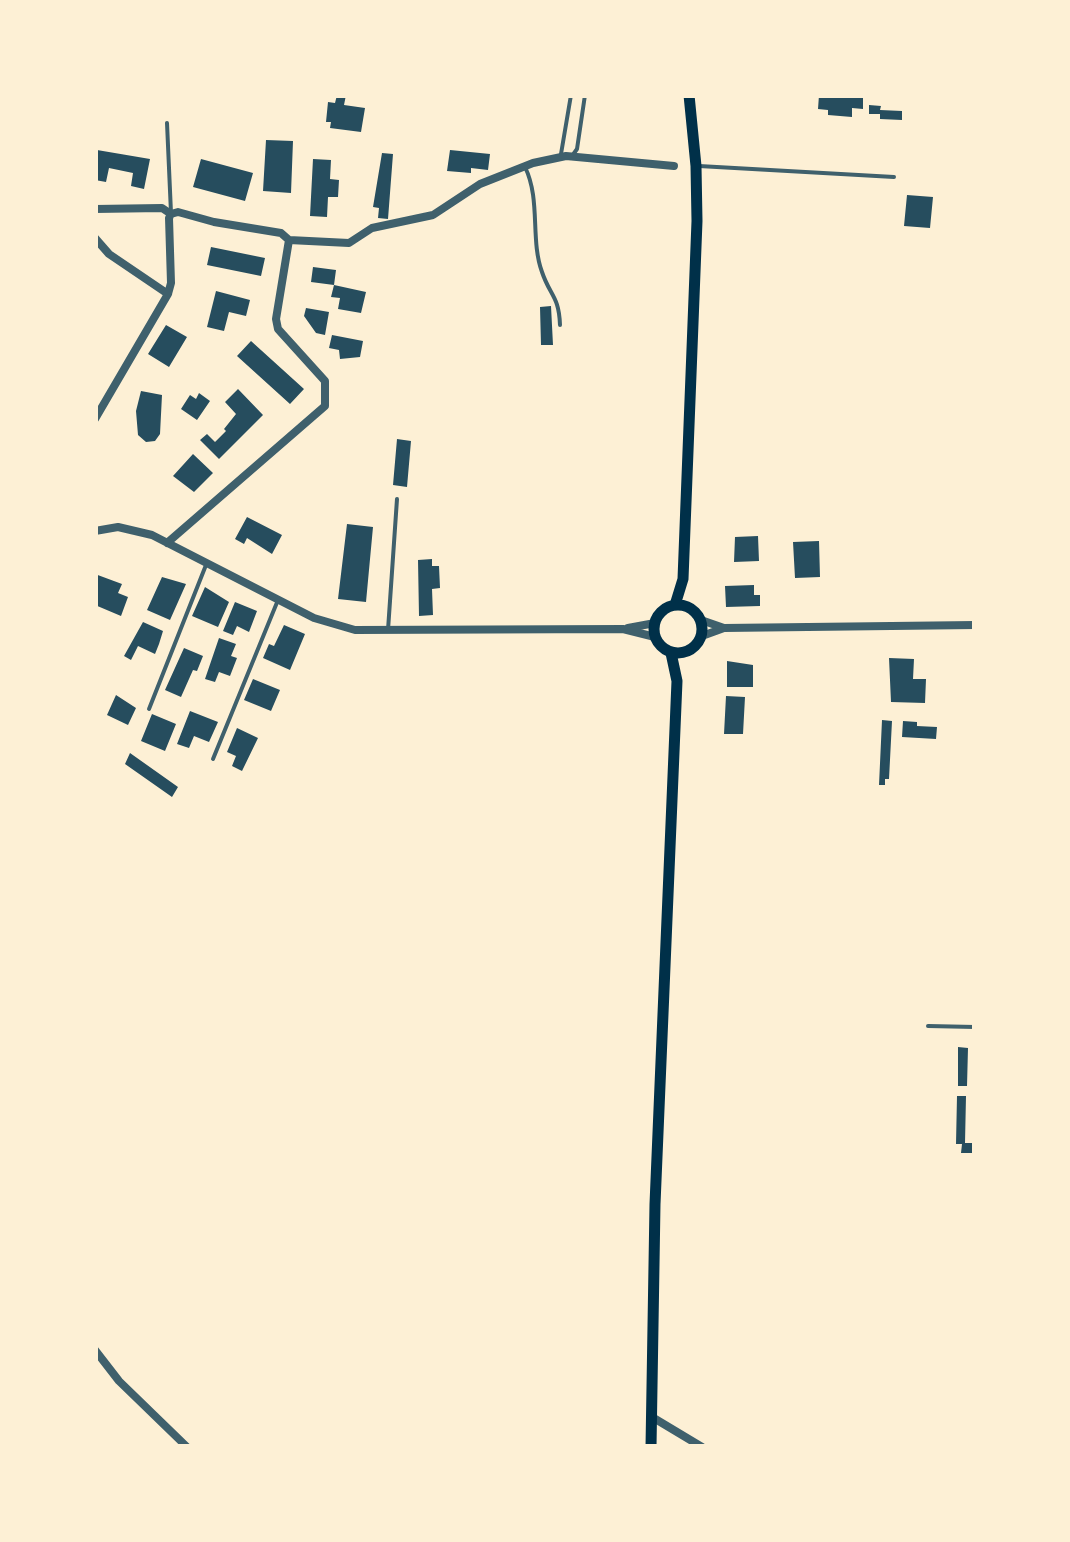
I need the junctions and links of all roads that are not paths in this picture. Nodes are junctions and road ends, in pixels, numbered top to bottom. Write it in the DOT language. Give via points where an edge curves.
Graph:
graph roads {
  1 [pos="571,95"];
  2 [pos="585,95"];
  3 [pos="689,95"];
  4 [pos="167,123"];
  5 [pos="572,156"];
  6 [pos="560,157"];
  7 [pos="674,166"];
  8 [pos="696,166"];
  9 [pos="526,167"];
  10 [pos="894,177"];
  11 [pos="95,209"];
  12 [pos="172,214"];
  13 [pos="95,238"];
  14 [pos="289,240"];
  15 [pos="168,294"];
  16 [pos="560,325"];
  17 [pos="95,419"];
  18 [pos="398,499"];
  19 [pos="95,531"];
  20 [pos="167,543"];
  21 [pos="206,565"];
  22 [pos="683,580"];
  23 [pos="278,600"];
  24 [pos="675,605"];
  25 [pos="690,608"];
  26 [pos="701,620"];
  27 [pos="655,623"];
  28 [pos="975,625"];
  29 [pos="724,628"];
  30 [pos="623,629"];
  31 [pos="388,630"];
  32 [pos="702,636"];
  33 [pos="656,637"];
  34 [pos="686,652"];
  35 [pos="671,653"];
  36 [pos="678,681"];
  37 [pos="148,708"];
  38 [pos="213,760"];
  39 [pos="928,1026"];
  40 [pos="975,1026"];
  41 [pos="95,1350"];
  42 [pos="652,1417"];
  43 [pos="187,1447"];
  44 [pos="651,1447"];
  45 [pos="702,1447"];
  1 -- 6 [label="lane"];
  2 -- 5 [label="lane"];
  3 -- 8 [label="main road"];
  4 -- 12 [label="lane"];
  5 -- 6 [label="street"];
  5 -- 7 [label="street"];
  6 -- 9 [label="street"];
  8 -- 10 [label="lane"];
  8 -- 22 [label="main road"];
  9 -- 14 [label="street" via="480,184 433,215 372,228 349,244"];
  9 -- 16 [label="lane" via="541,271 559,303"];
  11 -- 12 [label="street" via="162,208"];
  12 -- 14 [label="street"];
  12 -- 15 [label="street"];
  13 -- 15 [label="street"];
  14 -- 20 [label="street" via="276,319 326,381 325,406"];
  15 -- 17 [label="street"];
  18 -- 31 [label="lane"];
  19 -- 20 [label="street" via="132,529"];
  20 -- 21 [label="street"];
  21 -- 23 [label="street"];
  21 -- 37 [label="lane"];
  22 -- 24 [label="main road"];
  22 -- 25 [label="main road"];
  23 -- 31 [label="street" via="355,630"];
  23 -- 38 [label="lane"];
  24 -- 25 [label="main road"];
  24 -- 27 [label="main road"];
  25 -- 26 [label="main road"];
  26 -- 29 [label="street"];
  26 -- 32 [label="main road"];
  27 -- 30 [label="street"];
  27 -- 33 [label="main road"];
  28 -- 29 [label="street"];
  29 -- 32 [label="street"];
  30 -- 31 [label="street"];
  30 -- 33 [label="street"];
  32 -- 34 [label="main road"];
  33 -- 35 [label="main road"];
  34 -- 35 [label="main road"];
  34 -- 36 [label="main road"];
  35 -- 36 [label="main road"];
  36 -- 42 [label="main road"];
  39 -- 40 [label="lane"];
  41 -- 43 [label="street"];
  42 -- 44 [label="main road"];
  42 -- 45 [label="street"];
}
